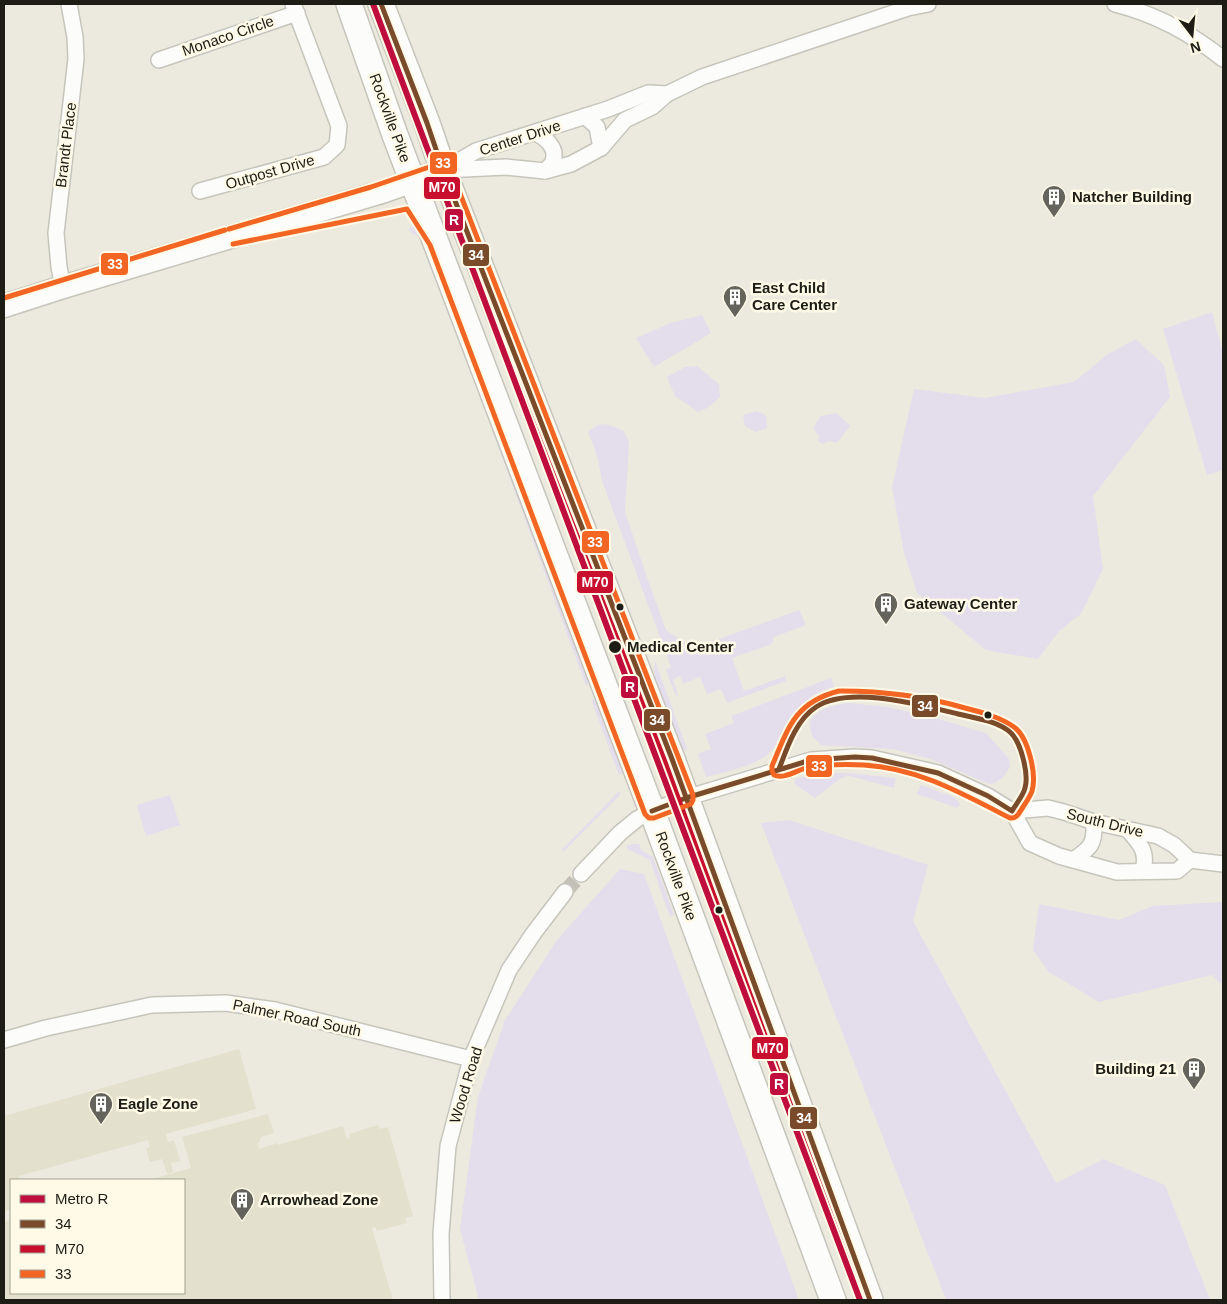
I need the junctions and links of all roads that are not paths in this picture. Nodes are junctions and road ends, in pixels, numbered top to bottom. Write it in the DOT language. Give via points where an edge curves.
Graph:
graph roads {
  1 [pos="69,4"];
  2 [pos="349,4"];
  3 [pos="381,4"];
  4 [pos="928,4"];
  5 [pos="1115,4"];
  6 [pos="295,8"];
  7 [pos="1223,59"];
  8 [pos="159,60"];
  9 [pos="667,94"];
  10 [pos="585,116"];
  11 [pos="535,133"];
  12 [pos="601,148"];
  13 [pos="443,170"];
  14 [pos="545,171"];
  15 [pos="413,180"];
  16 [pos="200,191"];
  17 [pos="63,287"];
  18 [pos="4,306"];
  19 [pos="686,798"];
  20 [pos="652,811"];
  21 [pos="1012,811"];
  22 [pos="1094,822"];
  23 [pos="1128,830"];
  24 [pos="1073,860"];
  25 [pos="1190,860"];
  26 [pos="1223,864"];
  27 [pos="1142,871"];
  28 [pos="581,874"];
  29 [pos="564,892"];
  30 [pos="4,1040"];
  31 [pos="471,1060"];
  32 [pos="442,1300"];
  33 [pos="833,1300"];
  34 [pos="870,1300"];
  1 -- 17 [label="street, Brandt Place" via="76,59 56,233"];
  2 -- 15 [label="main road, Rockville Pike"];
  3 -- 13 [label="main road"];
  4 -- 9 [label="street, Center Drive" via="726,68"];
  5 -- 7 [label="street" via="1184,32"];
  6 -- 8 [label="street, Monaco Circle"];
  6 -- 16 [label="street, Outpost Drive" via="339,126 337,145 324,157"];
  9 -- 10 [label="street, Center Drive" via="648,93"];
  9 -- 12 [label="street, Center Drive" via="652,107 625,120"];
  10 -- 11 [label="street, Center Drive"];
  10 -- 12 [label="street" via="597,127"];
  11 -- 13 [label="street, Center Drive" via="476,151"];
  11 -- 14 [label="street" via="548,141 554,153 553,162"];
  12 -- 14 [label="street, Center Drive" via="571,164"];
  13 -- 14 [label="street, Center Drive" via="506,167"];
  13 -- 15 [label="main road"];
  13 -- 19 [label="main road"];
  15 -- 17 [label="main road"];
  15 -- 20 [label="main road, Rockville Pike"];
  17 -- 18 [label="main road"];
  19 -- 20 [label="street"];
  19 -- 21 [label="street" via="812,760 855,757 938,773"];
  19 -- 34 [label="main road"];
  20 -- 28 [label="street" via="620,833"];
  20 -- 33 [label="main road, Rockville Pike"];
  21 -- 22 [label="street, South Drive" via="1048,808"];
  21 -- 24 [label="street" via="1030,843"];
  22 -- 23 [label="street, South Drive"];
  22 -- 24 [label="street" via="1095,838 1087,850"];
  23 -- 25 [label="street, South Drive" via="1158,836"];
  23 -- 27 [label="street" via="1146,856"];
  24 -- 27 [label="street" via="1117,872"];
  25 -- 26 [label="street"];
  25 -- 27 [label="street" via="1178,870"];
  29 -- 31 [label="street, Wood Road" via="509,970"];
  30 -- 31 [label="street, Palmer Road South" via="152,1005 226,1003 275,1010"];
  31 -- 32 [label="street, Wood Road" via="448,1146 441,1234"];
}
